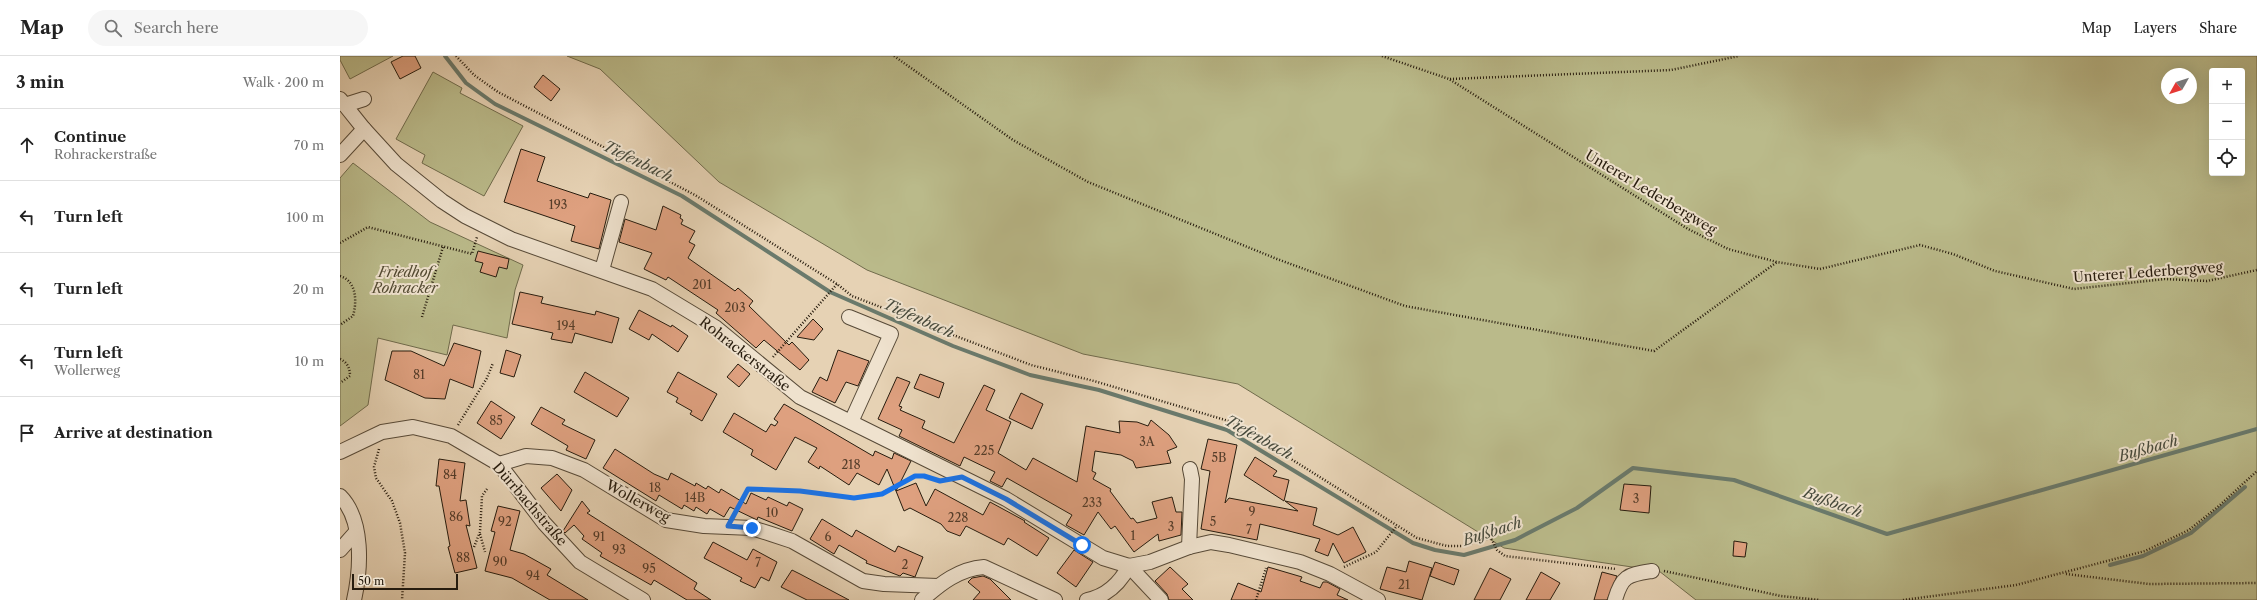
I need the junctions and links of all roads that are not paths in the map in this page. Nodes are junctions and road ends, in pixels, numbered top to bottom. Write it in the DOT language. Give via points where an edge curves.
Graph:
graph roads {
  1 [pos="364,99"];
  2 [pos="342,102"];
  3 [pos="364,129"];
  4 [pos="340,155"];
  5 [pos="621,202"];
  6 [pos="602,270"];
  7 [pos="849,317"];
  8 [pos="851,422"];
  9 [pos="340,452"];
  10 [pos="499,464"];
  11 [pos="1190,469"];
  12 [pos="340,496"];
  13 [pos="356,532"];
  14 [pos="1189,547"];
  15 [pos="340,550"];
  16 [pos="1130,566"];
  17 [pos="1652,571"];
  18 [pos="938,586"];
  19 [pos="354,600"];
  20 [pos="643,600"];
  21 [pos="922,600"];
  22 [pos="1055,600"];
  23 [pos="1087,600"];
  24 [pos="1161,600"];
  25 [pos="1378,600"];
  26 [pos="1615,600"];
  1 -- 2 [label="street"];
  2 -- 3 [label="street, Rohrackerstraße"];
  3 -- 4 [label="street"];
  3 -- 6 [label="street, Rohrackerstraße" via="396,164 465,216 510,239"];
  5 -- 6 [label="street"];
  6 -- 8 [label="street, Rohrackerstraße" via="652,289 686,308 715,327 800,397"];
  7 -- 8 [label="street" via="891,334"];
  8 -- 16 [label="street, Rohrackerstraße" via="1006,499 1103,558"];
  9 -- 10 [label="street, Dürrbachstraße" via="382,432 413,427 450,436"];
  10 -- 18 [label="street, Wollerweg" via="526,456 552,458 584,470 666,520 704,526 752,528 792,541 863,581"];
  10 -- 20 [label="street, Dürrbachstraße" via="544,523 580,562"];
  11 -- 14 [label="street" via="1192,479"];
  12 -- 13 [label="street" via="348,504"];
  13 -- 15 [label="street"];
  13 -- 19 [label="street" via="361,560"];
  14 -- 16 [label="street" via="1150,562"];
  14 -- 25 [label="street" via="1211,542 1300,562 1330,574"];
  16 -- 23 [label="street" via="1122,580 1111,589"];
  16 -- 24 [label="street"];
  17 -- 26 [label="street" via="1629,575 1621,582"];
  18 -- 21 [label="street"];
  18 -- 22 [label="street" via="958,573 984,567"];
}
